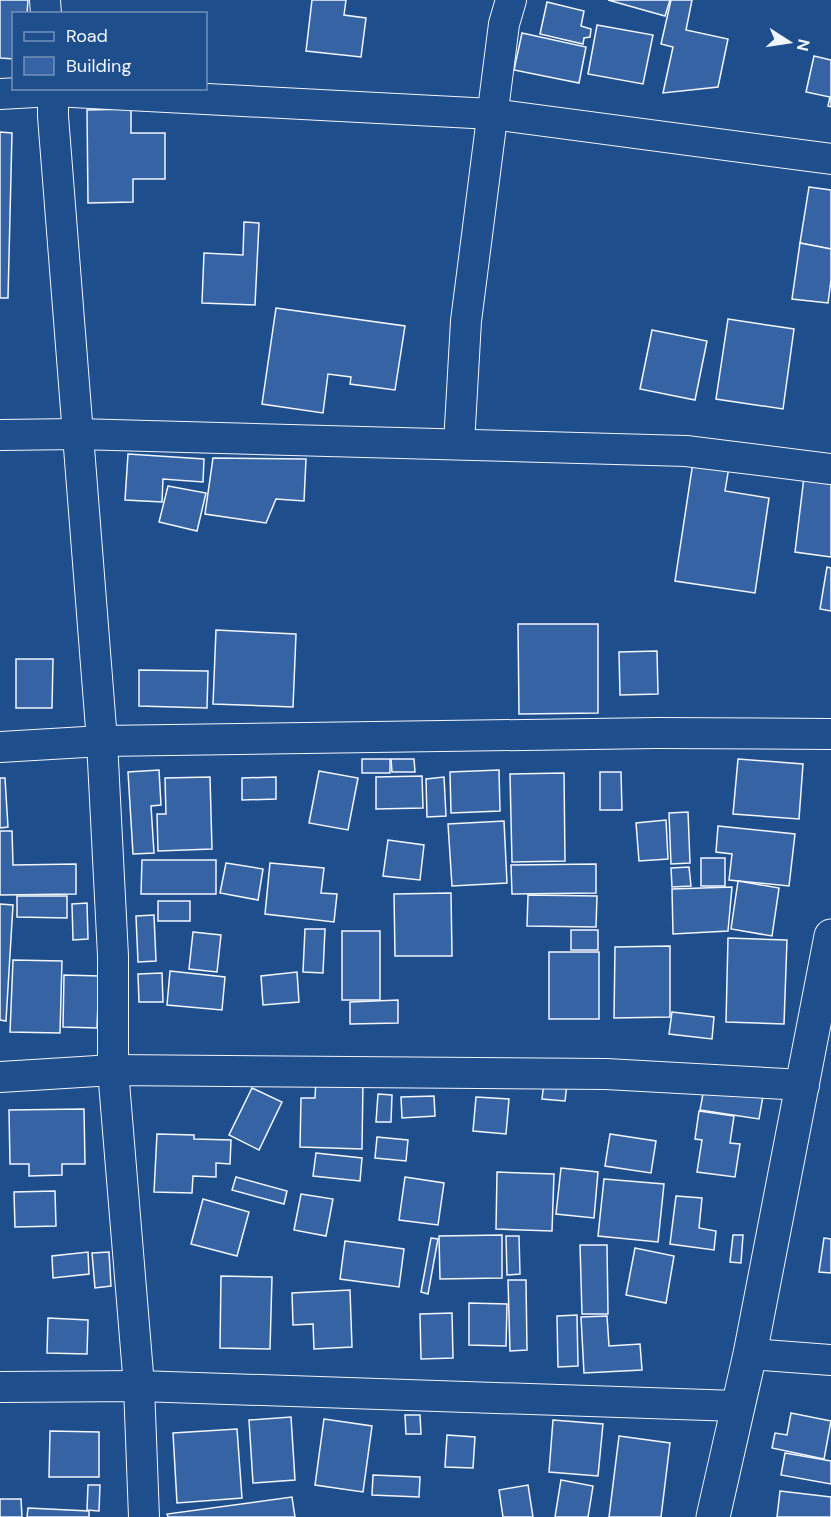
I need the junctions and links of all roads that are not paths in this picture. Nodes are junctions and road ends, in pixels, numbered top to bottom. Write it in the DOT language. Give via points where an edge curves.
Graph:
graph roads {
  1 [pos="512,0"];
  2 [pos="53,90"];
  3 [pos="0,94"];
  4 [pos="492,114"];
  5 [pos="831,159"];
  6 [pos="77,434"];
  7 [pos="0,435"];
  8 [pos="459,444"];
  9 [pos="831,469"];
  10 [pos="831,735"];
  11 [pos="102,741"];
  12 [pos="0,747"];
  13 [pos="831,936"];
  14 [pos="824,1001"];
  15 [pos="113,1070"];
  16 [pos="0,1077"];
  17 [pos="804,1085"];
  18 [pos="750,1354"];
  19 [pos="831,1360"];
  20 [pos="139,1386"];
  21 [pos="0,1387"];
  22 [pos="737,1406"];
  23 [pos="144,1517"];
  24 [pos="713,1517"];
  1 -- 4 [label="street" via="504,24"];
  2 -- 3 [label="street"];
  2 -- 4 [label="street"];
  2 -- 6 [label="street"];
  4 -- 5 [label="street"];
  4 -- 8 [label="street" via="466,321"];
  6 -- 7 [label="street"];
  6 -- 8 [label="street"];
  6 -- 11 [label="street"];
  8 -- 9 [label="street" via="686,451"];
  10 -- 11 [label="street" via="657,733"];
  11 -- 12 [label="street"];
  11 -- 15 [label="street" via="113,957"];
  13 -- 14 [label="main road"];
  14 -- 17 [label="main road"];
  15 -- 16 [label="street"];
  15 -- 17 [label="street" via="606,1074"];
  15 -- 20 [label="street"];
  17 -- 18 [label="main road"];
  18 -- 19 [label="street"];
  18 -- 22 [label="main road"];
  20 -- 21 [label="street"];
  20 -- 22 [label="street"];
  20 -- 23 [label="street"];
  22 -- 24 [label="main road"];
}
